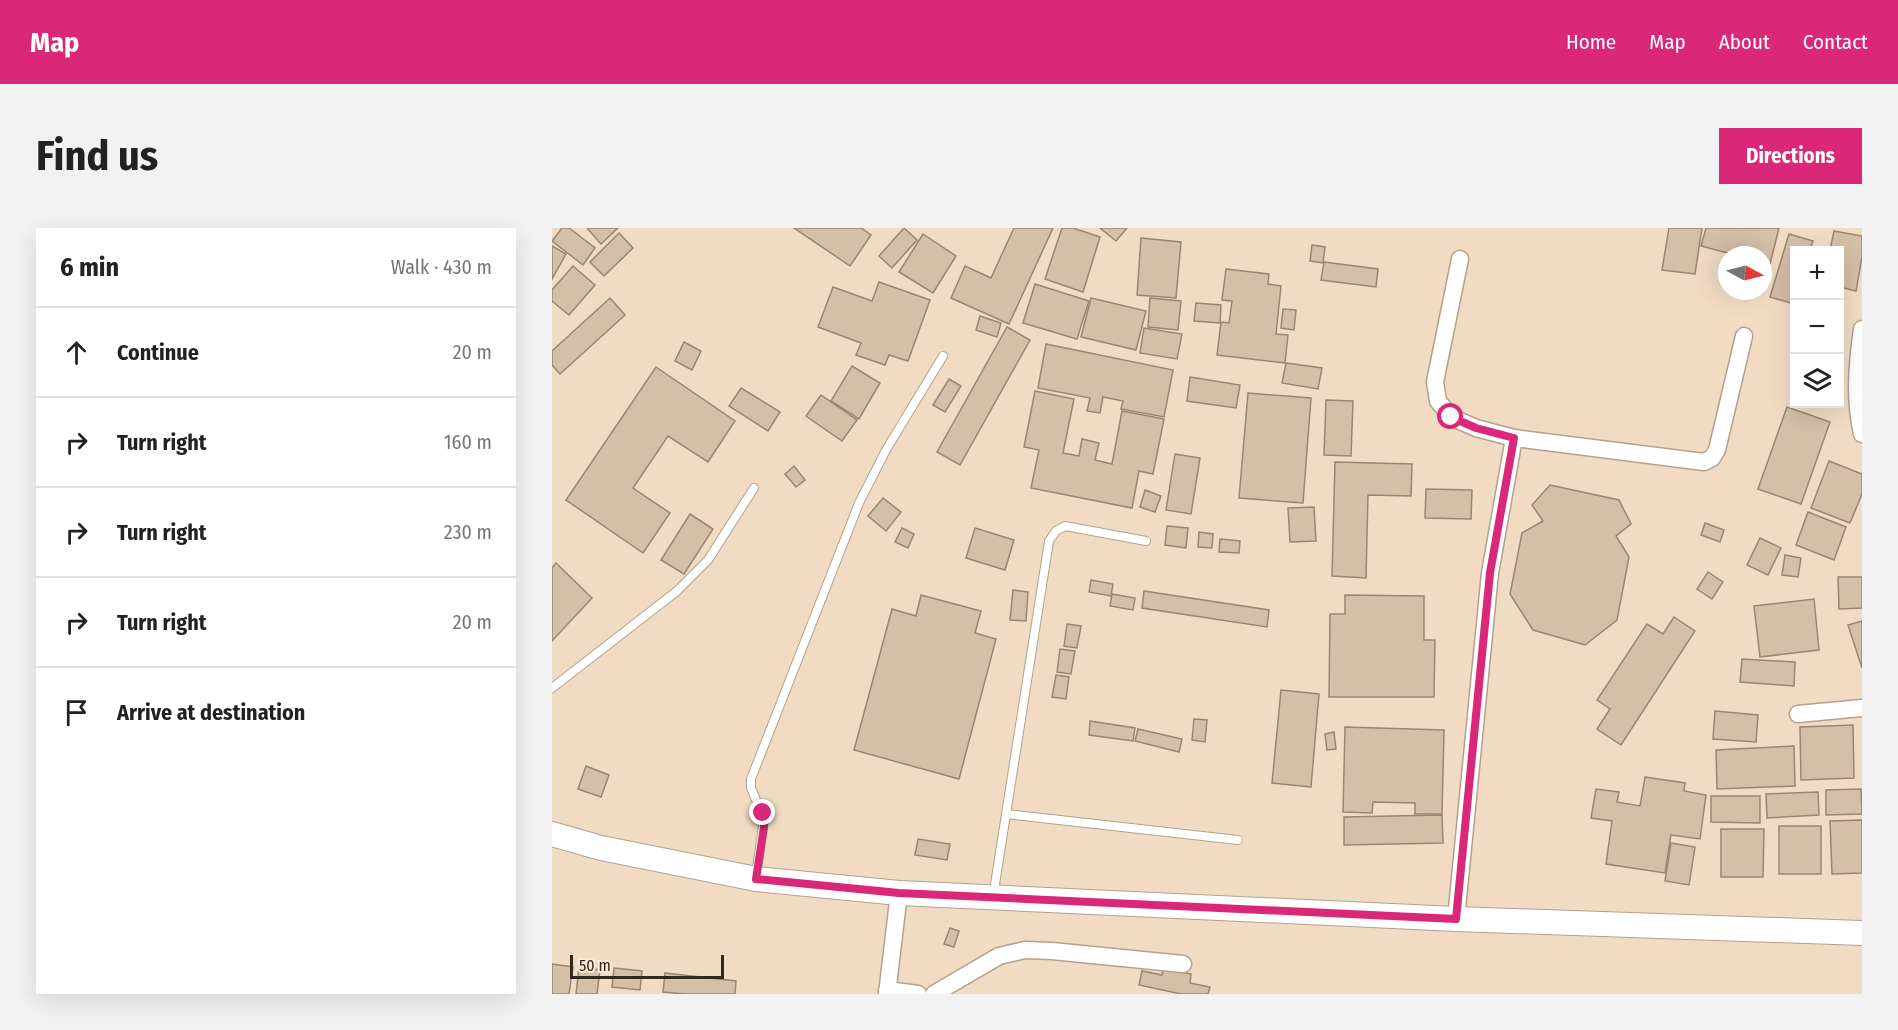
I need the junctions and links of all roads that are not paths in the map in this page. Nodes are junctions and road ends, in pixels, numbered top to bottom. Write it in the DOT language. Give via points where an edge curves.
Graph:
graph roads {
  1 [pos="1460,259"];
  2 [pos="1862,329"];
  3 [pos="1744,336"];
  4 [pos="943,356"];
  5 [pos="1862,434"];
  6 [pos="1514,438"];
  7 [pos="754,488"];
  8 [pos="1146,541"];
  9 [pos="552,688"];
  10 [pos="1862,708"];
  11 [pos="1798,714"];
  12 [pos="1006,814"];
  13 [pos="552,834"];
  14 [pos="1238,840"];
  15 [pos="756,879"];
  16 [pos="899,893"];
  17 [pos="993,897"];
  18 [pos="1456,919"];
  19 [pos="1862,933"];
  20 [pos="1183,964"];
  21 [pos="887,992"];
  22 [pos="918,994"];
  23 [pos="934,994"];
  1 -- 6 [label="street" via="1435,382 1438,401 1451,417"];
  2 -- 5 [label="street" via="1856,404"];
  3 -- 6 [label="street" via="1717,450 1704,462"];
  4 -- 15 [label="lane" via="859,503 751,779 751,789 764,819"];
  6 -- 18 [label="street" via="1490,573"];
  7 -- 9 [label="lane" via="708,560 678,591"];
  8 -- 12 [label="lane" via="1065,526 1048,541"];
  10 -- 11 [label="street"];
  12 -- 14 [label="lane"];
  12 -- 17 [label="lane"];
  13 -- 15 [label="main road" via="601,848"];
  15 -- 16 [label="main road"];
  16 -- 17 [label="main road"];
  16 -- 21 [label="street"];
  17 -- 18 [label="main road"];
  18 -- 19 [label="main road"];
  20 -- 23 [label="street" via="1025,950 999,957"];
  21 -- 22 [label="street"];
}
